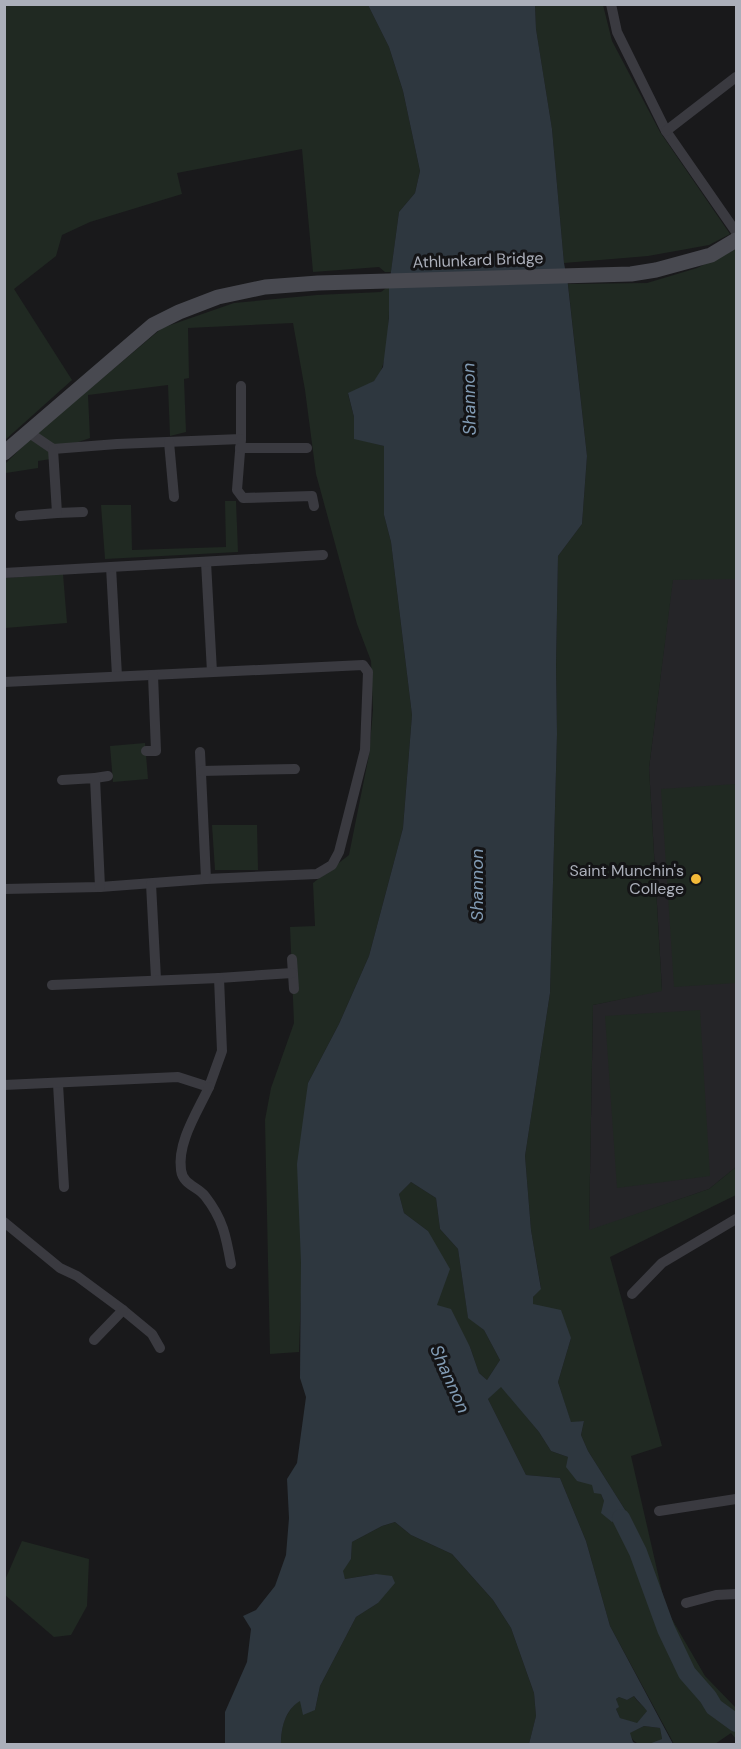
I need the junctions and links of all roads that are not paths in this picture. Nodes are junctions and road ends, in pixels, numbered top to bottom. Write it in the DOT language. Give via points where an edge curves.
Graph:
graph roads {
  1 [pos="611,4"];
  2 [pos="736,77"];
  3 [pos="666,131"];
  4 [pos="736,232"];
  5 [pos="736,240"];
  6 [pos="241,386"];
  7 [pos="28,432"];
  8 [pos="169,442"];
  9 [pos="241,443"];
  10 [pos="307,448"];
  11 [pos="53,449"];
  12 [pos="4,453"];
  13 [pos="174,497"];
  14 [pos="313,497"];
  15 [pos="83,512"];
  16 [pos="57,513"];
  17 [pos="20,516"];
  18 [pos="323,555"];
  19 [pos="206,562"];
  20 [pos="111,567"];
  21 [pos="4,573"];
  22 [pos="212,672"];
  23 [pos="153,675"];
  24 [pos="117,676"];
  25 [pos="4,682"];
  26 [pos="146,751"];
  27 [pos="200,752"];
  28 [pos="295,769"];
  29 [pos="201,771"];
  30 [pos="108,776"];
  31 [pos="95,778"];
  32 [pos="62,780"];
  33 [pos="206,879"];
  34 [pos="151,884"];
  35 [pos="100,887"];
  36 [pos="4,890"];
  37 [pos="292,959"];
  38 [pos="292,973"];
  39 [pos="219,978"];
  40 [pos="156,979"];
  41 [pos="52,985"];
  42 [pos="294,988"];
  43 [pos="58,1084"];
  44 [pos="4,1085"];
  45 [pos="209,1087"];
  46 [pos="64,1187"];
  47 [pos="736,1219"];
  48 [pos="4,1222"];
  49 [pos="231,1264"];
  50 [pos="632,1294"];
  51 [pos="123,1310"];
  52 [pos="94,1340"];
  53 [pos="160,1348"];
  54 [pos="736,1499"];
  55 [pos="659,1511"];
  56 [pos="736,1594"];
  57 [pos="686,1603"];
  1 -- 3 [label="street" via="617,32"];
  2 -- 3 [label="street"];
  3 -- 4 [label="street"];
  5 -- 7 [label="main road, Athlunkard Bridge" via="711,255 632,274 265,287 218,297 153,325"];
  6 -- 9 [label="street"];
  7 -- 11 [label="street"];
  7 -- 12 [label="main road, Athlunkard Bridge"];
  8 -- 9 [label="street"];
  8 -- 11 [label="street"];
  8 -- 13 [label="street"];
  9 -- 10 [label="street"];
  9 -- 14 [label="street" via="237,490 243,498"];
  11 -- 16 [label="street"];
  15 -- 16 [label="street"];
  16 -- 17 [label="street"];
  18 -- 19 [label="street"];
  19 -- 20 [label="street"];
  19 -- 22 [label="street"];
  20 -- 21 [label="street"];
  20 -- 24 [label="street"];
  22 -- 23 [label="street"];
  22 -- 33 [label="street" via="363,665 368,672 364,750 339,852 332,865 317,874"];
  23 -- 24 [label="street"];
  23 -- 26 [label="street" via="156,751"];
  24 -- 25 [label="street"];
  27 -- 29 [label="street"];
  28 -- 29 [label="street"];
  29 -- 33 [label="street"];
  30 -- 31 [label="street"];
  31 -- 32 [label="street"];
  31 -- 35 [label="street"];
  33 -- 34 [label="street"];
  34 -- 35 [label="street"];
  34 -- 40 [label="street"];
  35 -- 36 [label="street"];
  37 -- 38 [label="street"];
  38 -- 39 [label="street"];
  38 -- 42 [label="street"];
  39 -- 40 [label="street"];
  39 -- 45 [label="street" via="222,1051"];
  40 -- 41 [label="street"];
  43 -- 44 [label="street"];
  43 -- 45 [label="street" via="178,1077"];
  43 -- 46 [label="street"];
  45 -- 49 [label="street" via="189,1130 181,1169 187,1183 204,1194 224,1227"];
  47 -- 50 [label="street" via="662,1263"];
  48 -- 51 [label="street" via="60,1268"];
  51 -- 52 [label="street"];
  51 -- 53 [label="street" via="152,1334"];
  54 -- 55 [label="street"];
  56 -- 57 [label="street"];
}
